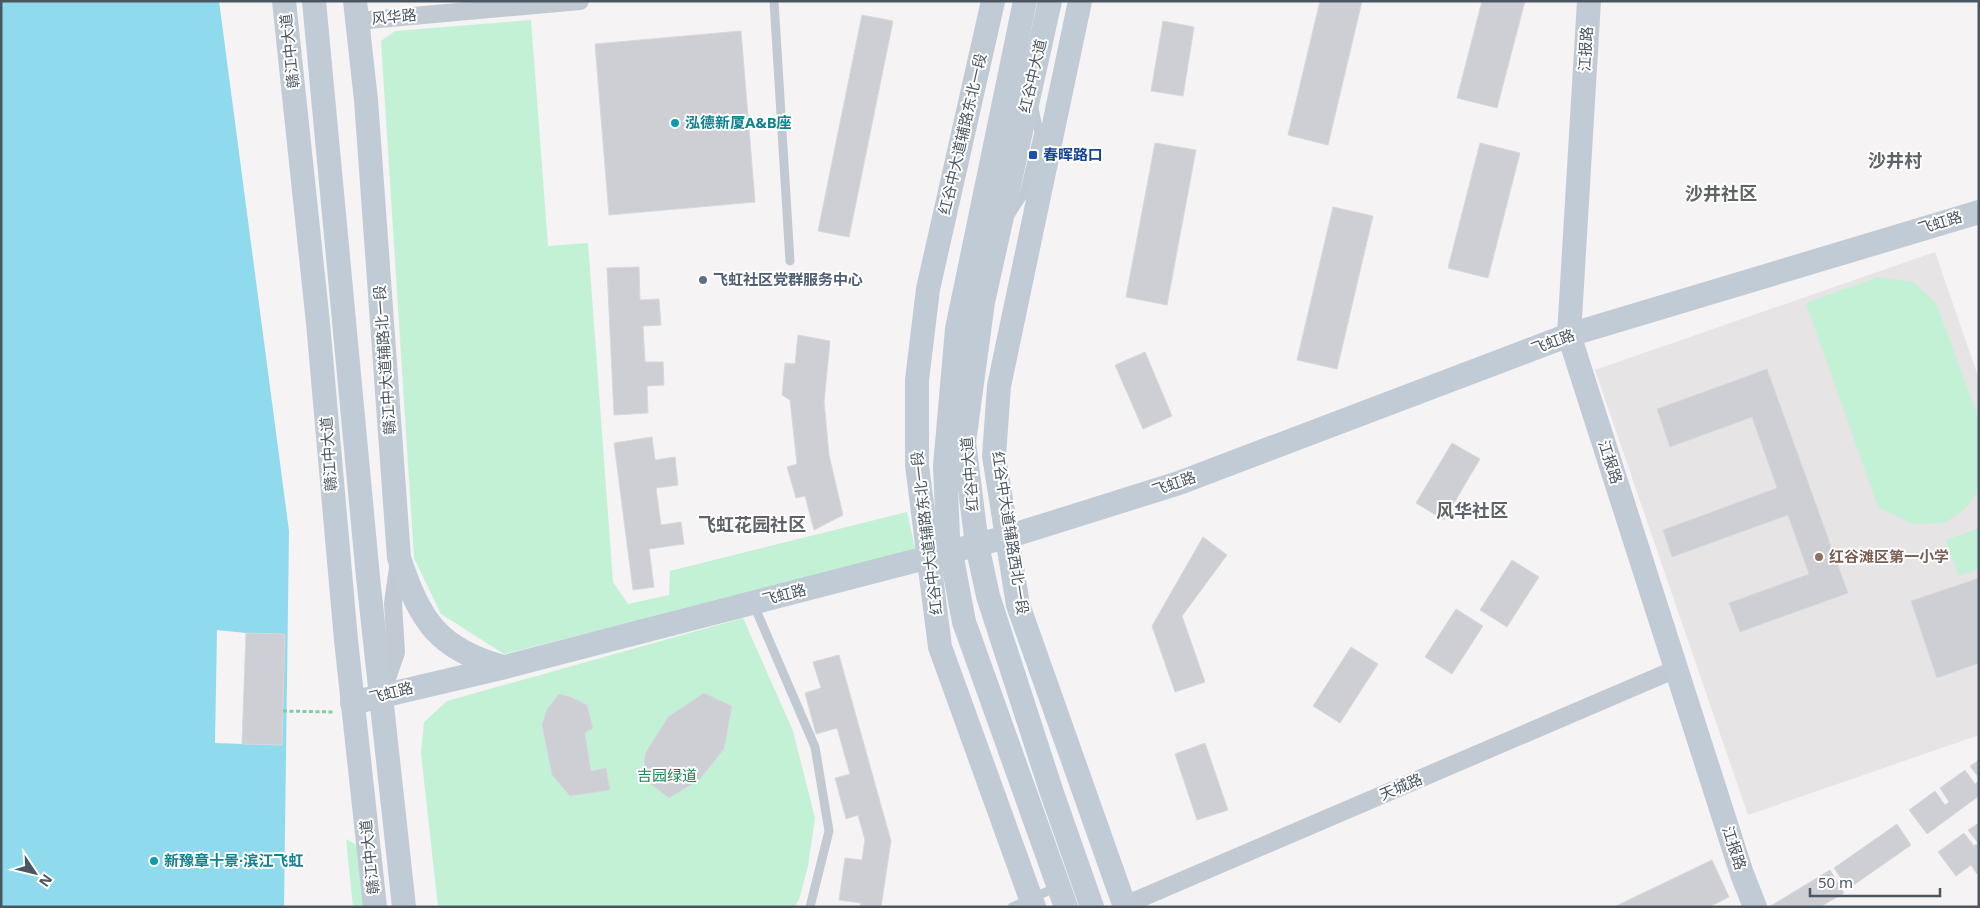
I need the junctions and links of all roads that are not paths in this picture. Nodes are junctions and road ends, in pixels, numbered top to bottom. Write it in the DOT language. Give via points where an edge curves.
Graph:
graph roads {
  1 [pos="284,1"];
  2 [pos="314,1"];
  3 [pos="580,1"];
  4 [pos="774,1"];
  5 [pos="993,1"];
  6 [pos="1025,1"];
  7 [pos="1050,1"];
  8 [pos="1080,1"];
  9 [pos="1588,1"];
  10 [pos="356,11"];
  11 [pos="1979,212"];
  12 [pos="997,238"];
  13 [pos="790,261"];
  14 [pos="1018,298"];
  15 [pos="1570,335"];
  16 [pos="1007,537"];
  17 [pos="977,545"];
  18 [pos="940,555"];
  19 [pos="399,558"];
  20 [pos="753,603"];
  21 [pos="505,667"];
  22 [pos="1676,668"];
  23 [pos="381,695"];
  24 [pos="352,703"];
  25 [pos="1062,896"];
  26 [pos="1026,904"];
  27 [pos="1125,906"];
  28 [pos="375,907"];
  29 [pos="404,907"];
  30 [pos="810,907"];
  31 [pos="1092,907"];
  32 [pos="1755,907"];
  1 -- 24 [label="street, 赣江中大道" via="318,323"];
  2 -- 23 [label="street, 赣江中大道"];
  3 -- 10 [label="street, 风华路"];
  4 -- 13 [label="lane"];
  5 -- 18 [label="street, 红谷中大道辅路东北一段" via="928,289 917,380 916,465"];
  6 -- 18 [label="street, 红谷中大道" via="957,329"];
  7 -- 12 [label="street, 红谷中大道"];
  8 -- 14 [label="street, 红谷中大道辅路西北一段"];
  9 -- 15 [label="street, 江报路"];
  10 -- 19 [label="street, 赣江中大道辅路北一段" via="366,100"];
  11 -- 15 [label="street, 飞虹路"];
  12 -- 14 [label="street"];
  12 -- 17 [label="street, 红谷中大道" via="983,302 964,442"];
  14 -- 16 [label="street, 红谷中大道辅路西北一段" via="999,386 994,456"];
  15 -- 16 [label="street, 飞虹路" via="1179,483"];
  15 -- 22 [label="street, 江报路"];
  16 -- 17 [label="street, 飞虹路"];
  16 -- 27 [label="street, 红谷中大道辅路西北一段" via="1018,605"];
  17 -- 18 [label="street, 飞虹路"];
  17 -- 31 [label="street, 红谷中大道" via="988,596"];
  18 -- 20 [label="street, 飞虹路"];
  18 -- 25 [label="street, 红谷中大道"];
  18 -- 26 [label="street, 红谷中大道辅路东北一段" via="940,647"];
  19 -- 21 [label="street, 赣江中大道辅路北一段" via="422,614 440,636 475,659"];
  19 -- 23 [label="street" via="393,603 396,652"];
  20 -- 21 [label="street, 飞虹路"];
  20 -- 30 [label="lane" via="815,747 829,831"];
  21 -- 23 [label="street, 飞虹路"];
  22 -- 27 [label="street, 天城路"];
  22 -- 32 [label="street, 江报路"];
  23 -- 24 [label="street, 飞虹路"];
  23 -- 29 [label="street, 赣江中大道"];
  24 -- 28 [label="street, 赣江中大道"];
  25 -- 26 [label="lane"];
}
